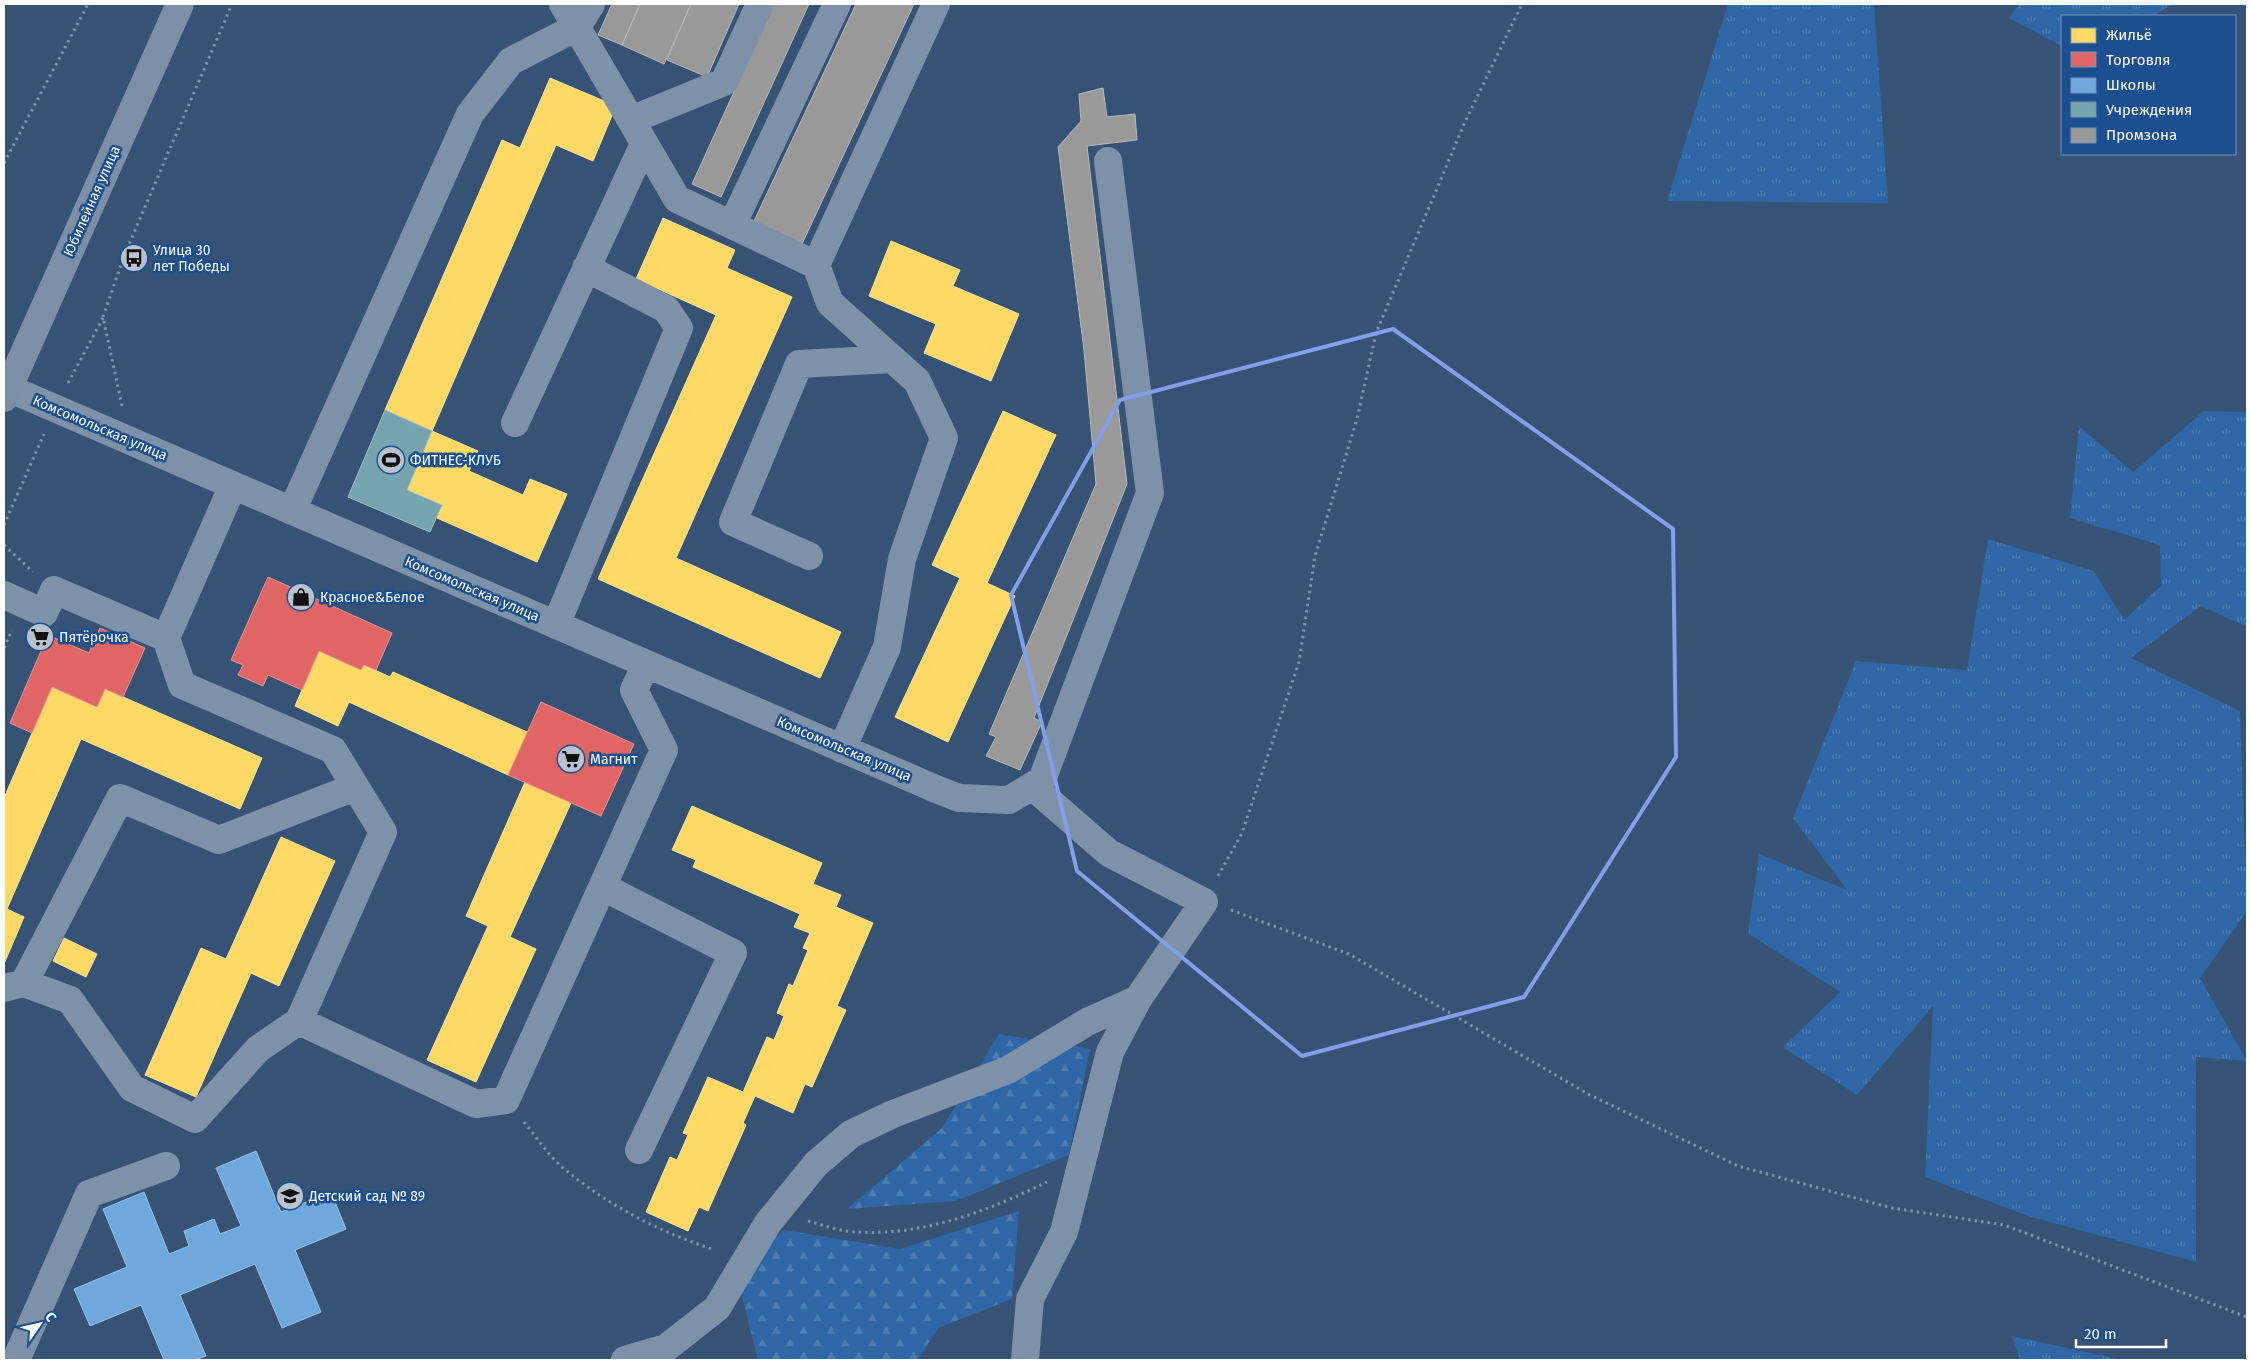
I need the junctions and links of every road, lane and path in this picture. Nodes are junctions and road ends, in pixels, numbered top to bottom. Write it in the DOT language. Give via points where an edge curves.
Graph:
graph roads {
  1 [pos="88,4"];
  2 [pos="180,4"];
  3 [pos="232,4"];
  4 [pos="563,4"];
  5 [pos="591,4"];
  6 [pos="760,4"];
  7 [pos="837,4"];
  8 [pos="936,4"];
  9 [pos="1522,4"];
  10 [pos="578,27"];
  11 [pos="630,120"];
  12 [pos="644,144"];
  13 [pos="1108,161"];
  14 [pos="4,163"];
  15 [pos="732,225"];
  16 [pos="816,265"];
  17 [pos="586,268"];
  18 [pos="893,359"];
  19 [pos="6,393"];
  20 [pos="515,423"];
  21 [pos="129,440"];
  22 [pos="233,486"];
  23 [pos="292,510"];
  24 [pos="4,545"];
  25 [pos="808,556"];
  26 [pos="54,590"];
  27 [pos="4,595"];
  28 [pos="556,625"];
  29 [pos="166,638"];
  30 [pos="646,664"];
  31 [pos="842,749"];
  32 [pos="1032,786"];
  33 [pos="355,787"];
  34 [pos="602,887"];
  35 [pos="1204,902"];
  36 [pos="14,986"];
  37 [pos="1138,999"];
  38 [pos="299,1021"];
  39 [pos="506,1100"];
  40 [pos="639,1150"];
  41 [pos="166,1166"];
  42 [pos="1080,1166"];
  43 [pos="768,1223"];
  44 [pos="722,1245"];
  45 [pos="715,1250"];
  46 [pos="714,1260"];
  47 [pos="2247,1317"];
  48 [pos="16,1360"];
  49 [pos="625,1360"];
  50 [pos="1025,1360"];
  1 -- 14 [label="path"];
  2 -- 19 [label="main road, Юбилейная улица"];
  3 -- 21 [label="path" via="124,256 103,318"];
  4 -- 10 [label="street"];
  5 -- 10 [label="street"];
  6 -- 11 [label="street" via="724,82"];
  7 -- 15 [label="street"];
  8 -- 16 [label="street"];
  9 -- 35 [label="path" via="1465,122 1376,333 1358,418 1315,556 1299,662 1242,833"];
  10 -- 11 [label="street"];
  10 -- 23 [label="street" via="511,61 470,114"];
  11 -- 12 [label="street"];
  12 -- 15 [label="street" via="677,198"];
  12 -- 17 [label="street"];
  13 -- 32 [label="street" via="1150,493 1042,780"];
  15 -- 16 [label="street"];
  16 -- 18 [label="street" via="830,303"];
  17 -- 20 [label="street"];
  17 -- 28 [label="street" via="666,309 679,328"];
  18 -- 25 [label="street" via="799,364 795,373 733,522"];
  18 -- 31 [label="street" via="917,381 944,438 902,559 887,647"];
  19 -- 21 [label="street, Комсомольская улица"];
  21 -- 22 [label="street, Комсомольская улица"];
  22 -- 23 [label="street, Комсомольская улица"];
  22 -- 29 [label="street"];
  23 -- 28 [label="street, Комсомольская улица"];
  24 -- 26 [label="path"];
  26 -- 27 [label="street" via="44,613"];
  26 -- 29 [label="street"];
  28 -- 30 [label="street, Комсомольская улица"];
  29 -- 33 [label="street" via="182,685 333,750"];
  30 -- 31 [label="street, Комсомольская улица"];
  30 -- 34 [label="street" via="634,690 664,750"];
  31 -- 32 [label="street, Комсомольская улица" via="959,798 1009,800"];
  32 -- 35 [label="street" via="1109,853"];
  33 -- 36 [label="street" via="219,840 120,798"];
  33 -- 38 [label="street" via="383,832"];
  34 -- 39 [label="street"];
  34 -- 40 [label="street" via="733,953"];
  35 -- 37 [label="street"];
  35 -- 47 [label="path" via="1349,954 1588,1094 1738,1166 1892,1208 2004,1225"];
  36 -- 38 [label="street" via="70,1000 132,1088 195,1119 258,1049"];
  37 -- 42 [label="street" via="1110,1052"];
  37 -- 43 [label="street" via="1088,1022 1008,1070 893,1114 851,1134 816,1164"];
  38 -- 39 [label="street" via="476,1104"];
  39 -- 45 [label="path" via="559,1165 614,1206 685,1240"];
  41 -- 48 [label="street" via="88,1194"];
  42 -- 43 [label="path" via="1015,1198 928,1228 856,1232 794,1217"];
  42 -- 50 [label="street" via="1064,1232 1030,1299"];
  43 -- 49 [label="street" via="717,1308 666,1348"];
  44 -- 45 [label="path"];
  45 -- 46 [label="path"];
}
